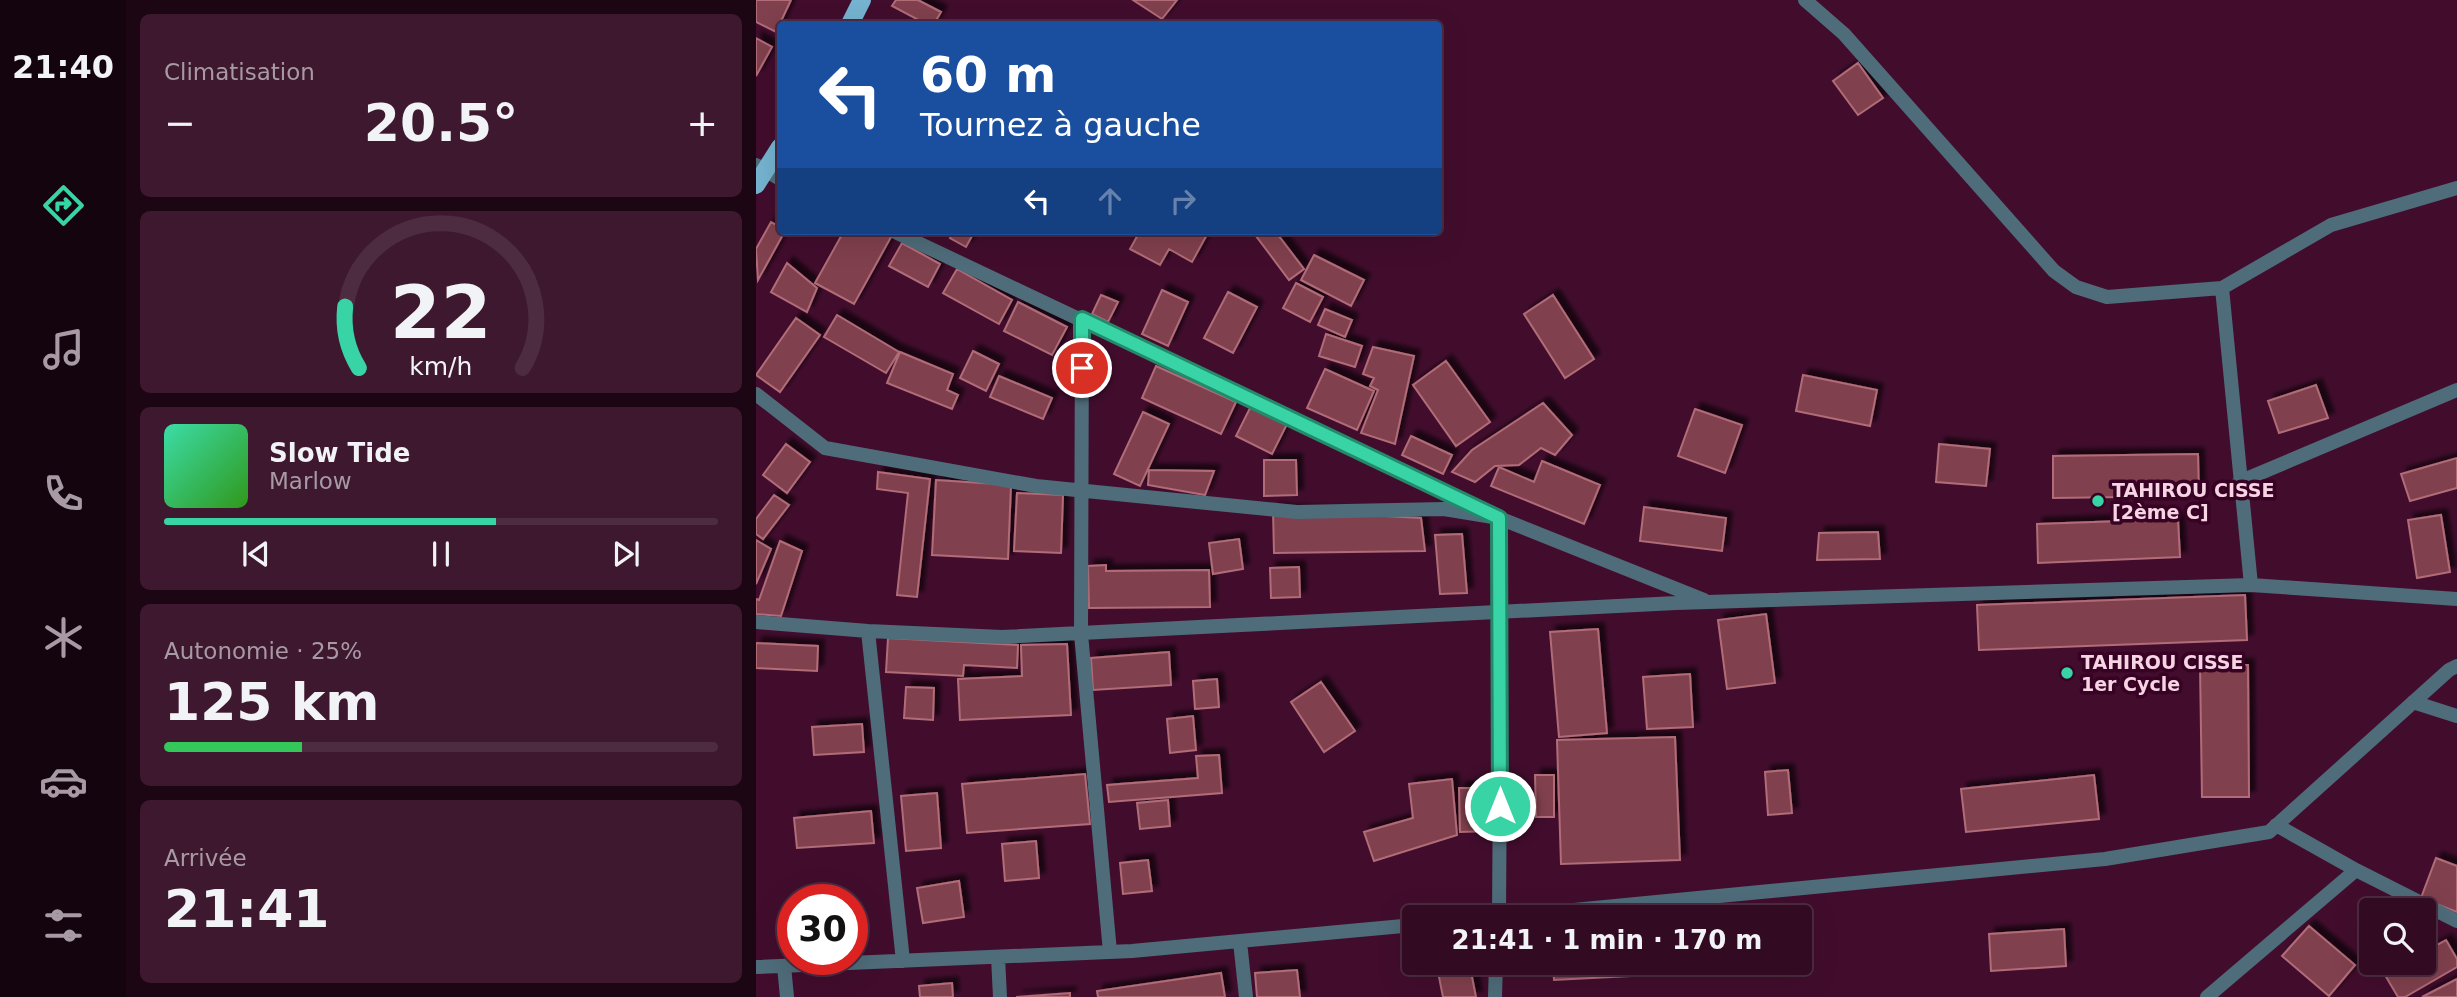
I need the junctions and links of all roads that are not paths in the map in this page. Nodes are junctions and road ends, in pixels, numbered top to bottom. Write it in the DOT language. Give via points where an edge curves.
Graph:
graph roads {
  1 [pos="862,0"];
  2 [pos="1805,0"];
  3 [pos="852,21"];
  4 [pos="777,153"];
  5 [pos="765,175"];
  6 [pos="2457,188"];
  7 [pos="902,235"];
  8 [pos="2222,288"];
  9 [pos="1082,319"];
  10 [pos="2457,390"];
  11 [pos="756,394"];
  12 [pos="2239,482"];
  13 [pos="1081,492"];
  14 [pos="1499,518"];
  15 [pos="2251,585"];
  16 [pos="2457,599"];
  17 [pos="1709,602"];
  18 [pos="1501,612"];
  19 [pos="756,622"];
  20 [pos="868,631"];
  21 [pos="1081,634"];
  22 [pos="2457,666"];
  23 [pos="2413,702"];
  24 [pos="2457,716"];
  25 [pos="2276,825"];
  26 [pos="2356,870"];
  27 [pos="1499,905"];
  28 [pos="1624,905"];
  29 [pos="2457,921"];
  30 [pos="1402,926"];
  31 [pos="1240,942"];
  32 [pos="1110,952"];
  33 [pos="998,957"];
  34 [pos="903,961"];
  35 [pos="868,962"];
  36 [pos="777,966"];
  37 [pos="756,967"];
  38 [pos="785,975"];
  39 [pos="1496,975"];
  40 [pos="787,997"];
  41 [pos="1000,997"];
  42 [pos="1246,997"];
  43 [pos="1495,997"];
  44 [pos="2207,997"];
  1 -- 3 [label="main road"];
  2 -- 8 [label="street" via="1844,34 2054,271 2076,287 2108,298"];
  4 -- 5 [label="main road"];
  6 -- 8 [label="street" via="2331,225"];
  7 -- 9 [label="street"];
  8 -- 12 [label="street"];
  9 -- 13 [label="street"];
  9 -- 14 [label="street"];
  10 -- 12 [label="street"];
  11 -- 13 [label="street" via="825,448"];
  12 -- 15 [label="street"];
  13 -- 14 [label="street" via="1297,512 1444,509"];
  13 -- 21 [label="street"];
  14 -- 17 [label="street"];
  14 -- 18 [label="street"];
  15 -- 16 [label="street"];
  15 -- 17 [label="street"];
  17 -- 18 [label="street"];
  18 -- 21 [label="street"];
  18 -- 27 [label="street"];
  19 -- 20 [label="street"];
  20 -- 21 [label="street" via="1002,638"];
  20 -- 34 [label="street"];
  21 -- 32 [label="street"];
  22 -- 23 [label="street"];
  23 -- 24 [label="street"];
  23 -- 25 [label="street"];
  25 -- 26 [label="street"];
  25 -- 28 [label="street" via="2269,832 2105,859"];
  26 -- 29 [label="street"];
  26 -- 44 [label="street"];
  30 -- 31 [label="street"];
  31 -- 32 [label="street"];
  31 -- 42 [label="street"];
  32 -- 33 [label="street"];
  33 -- 34 [label="street"];
  33 -- 41 [label="street"];
  34 -- 35 [label="street"];
  36 -- 37 [label="street"];
  38 -- 40 [label="street"];
  39 -- 43 [label="street"];
}
